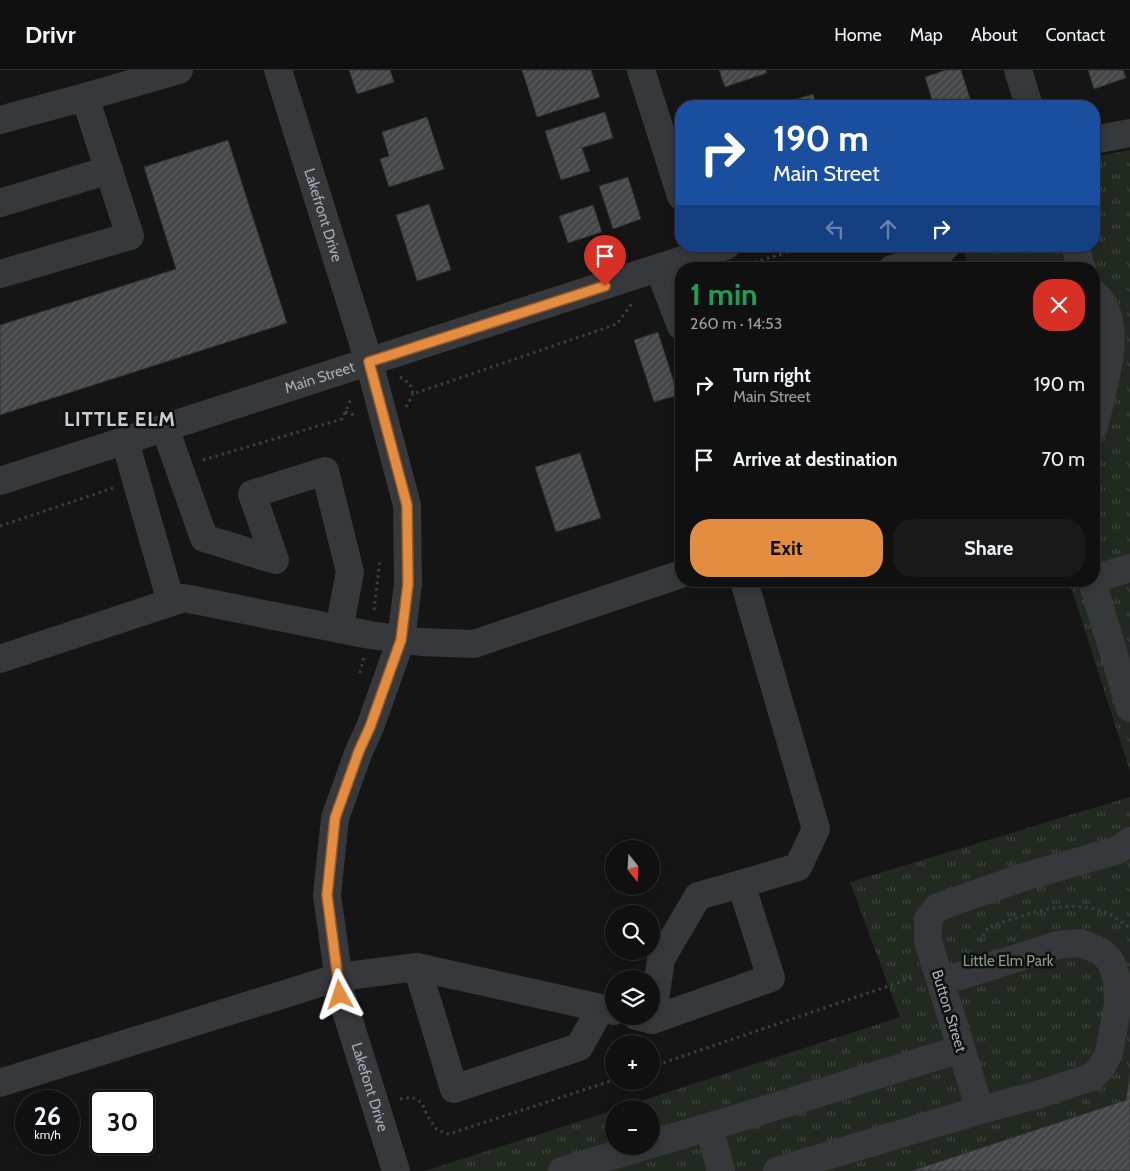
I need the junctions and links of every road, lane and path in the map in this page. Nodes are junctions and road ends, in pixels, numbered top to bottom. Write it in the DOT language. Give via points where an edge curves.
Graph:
graph roads {
  1 [pos="179,70"];
  2 [pos="278,70"];
  3 [pos="642,70"];
  4 [pos="1018,70"];
  5 [pos="85,97"];
  6 [pos="1027,100"];
  7 [pos="7,110"];
  8 [pos="1130,133"];
  9 [pos="1100,139"];
  10 [pos="109,170"];
  11 [pos="675,177"];
  12 [pos="0,203"];
  13 [pos="697,252"];
  14 [pos="706,252"];
  15 [pos="763,252"];
  16 [pos="948,254"];
  17 [pos="733,256"];
  18 [pos="913,262"];
  19 [pos="659,269"];
  20 [pos="0,274"];
  21 [pos="636,298"];
  22 [pos="1100,299"];
  23 [pos="675,310"];
  24 [pos="369,362"];
  25 [pos="399,377"];
  26 [pos="1100,401"];
  27 [pos="165,428"];
  28 [pos="125,441"];
  29 [pos="0,481"];
  30 [pos="1130,568"];
  31 [pos="675,576"];
  32 [pos="1100,578"];
  33 [pos="746,587"];
  34 [pos="1095,587"];
  35 [pos="171,602"];
  36 [pos="339,629"];
  37 [pos="401,640"];
  38 [pos="0,659"];
  39 [pos="1130,708"];
  40 [pos="1130,841"];
  41 [pos="741,884"];
  42 [pos="1130,928"];
  43 [pos="980,943"];
  44 [pos="417,967"];
  45 [pos="658,970"];
  46 [pos="339,977"];
  47 [pos="929,979"];
  48 [pos="605,1010"];
  49 [pos="605,1013"];
  50 [pos="660,1013"];
  51 [pos="961,1049"];
  52 [pos="660,1064"];
  53 [pos="0,1083"];
  54 [pos="605,1083"];
  55 [pos="400,1099"];
  56 [pos="980,1110"];
  57 [pos="710,1127"];
  58 [pos="660,1141"];
  59 [pos="615,1155"];
  60 [pos="396,1171"];
  61 [pos="562,1171"];
  62 [pos="722,1171"];
  63 [pos="777,1171"];
  1 -- 5 [label="street"];
  2 -- 24 [label="street, Lakefront Drive"];
  3 -- 11 [label="street"];
  4 -- 6 [label="street"];
  5 -- 7 [label="street"];
  5 -- 10 [label="street"];
  8 -- 9 [label="street"];
  10 -- 12 [label="street"];
  10 -- 20 [label="street" via="130,236"];
  13 -- 19 [label="street, Main Street"];
  14 -- 17 [label="street, Main Street"];
  15 -- 17 [label="path"];
  16 -- 18 [label="street"];
  19 -- 23 [label="street"];
  19 -- 24 [label="street, Main Street"];
  21 -- 25 [label="path" via="618,324 413,394 410,384"];
  22 -- 26 [label="street" via="1110,323 1111,352"];
  24 -- 27 [label="street, Main Street"];
  24 -- 37 [label="street, Lakefont Drive" via="407,505 408,584"];
  27 -- 28 [label="street, Main Street"];
  27 -- 36 [label="street" via="204,538 275,560 252,494 325,471 350,572"];
  28 -- 29 [label="street, Main Street"];
  28 -- 35 [label="street"];
  30 -- 32 [label="street"];
  31 -- 37 [label="street" via="474,644"];
  33 -- 41 [label="street" via="816,829 798,867"];
  34 -- 39 [label="street"];
  35 -- 36 [label="street" via="184,598"];
  35 -- 38 [label="street"];
  36 -- 37 [label="street"];
  37 -- 46 [label="street, Lakefont Drive" via="335,818 327,895"];
  40 -- 47 [label="street, Button Street" via="1118,850 1024,877 938,907 928,920"];
  41 -- 45 [label="street" via="698,896 661,958"];
  41 -- 50 [label="street" via="772,978"];
  42 -- 43 [label="path" via="1109,915 1069,906 1049,908 988,927"];
  44 -- 46 [label="street"];
  44 -- 48 [label="street"];
  44 -- 49 [label="street" via="454,1089 579,1047"];
  46 -- 53 [label="street"];
  46 -- 60 [label="street, Lakefont Drive" via="340,995"];
  47 -- 51 [label="street, Button Street"];
  47 -- 52 [label="path"];
  47 -- 56 [label="street" via="1058,945 1081,944 1102,952 1111,962 1117,979 1118,1004 1109,1053 1101,1068 1092,1077"];
  51 -- 56 [label="street, Button Street"];
  51 -- 57 [label="street"];
  54 -- 55 [label="path" via="450,1134 437,1130 422,1103 412,1097"];
  56 -- 63 [label="street"];
  57 -- 58 [label="street"];
  57 -- 62 [label="street"];
  59 -- 61 [label="street"];
}
